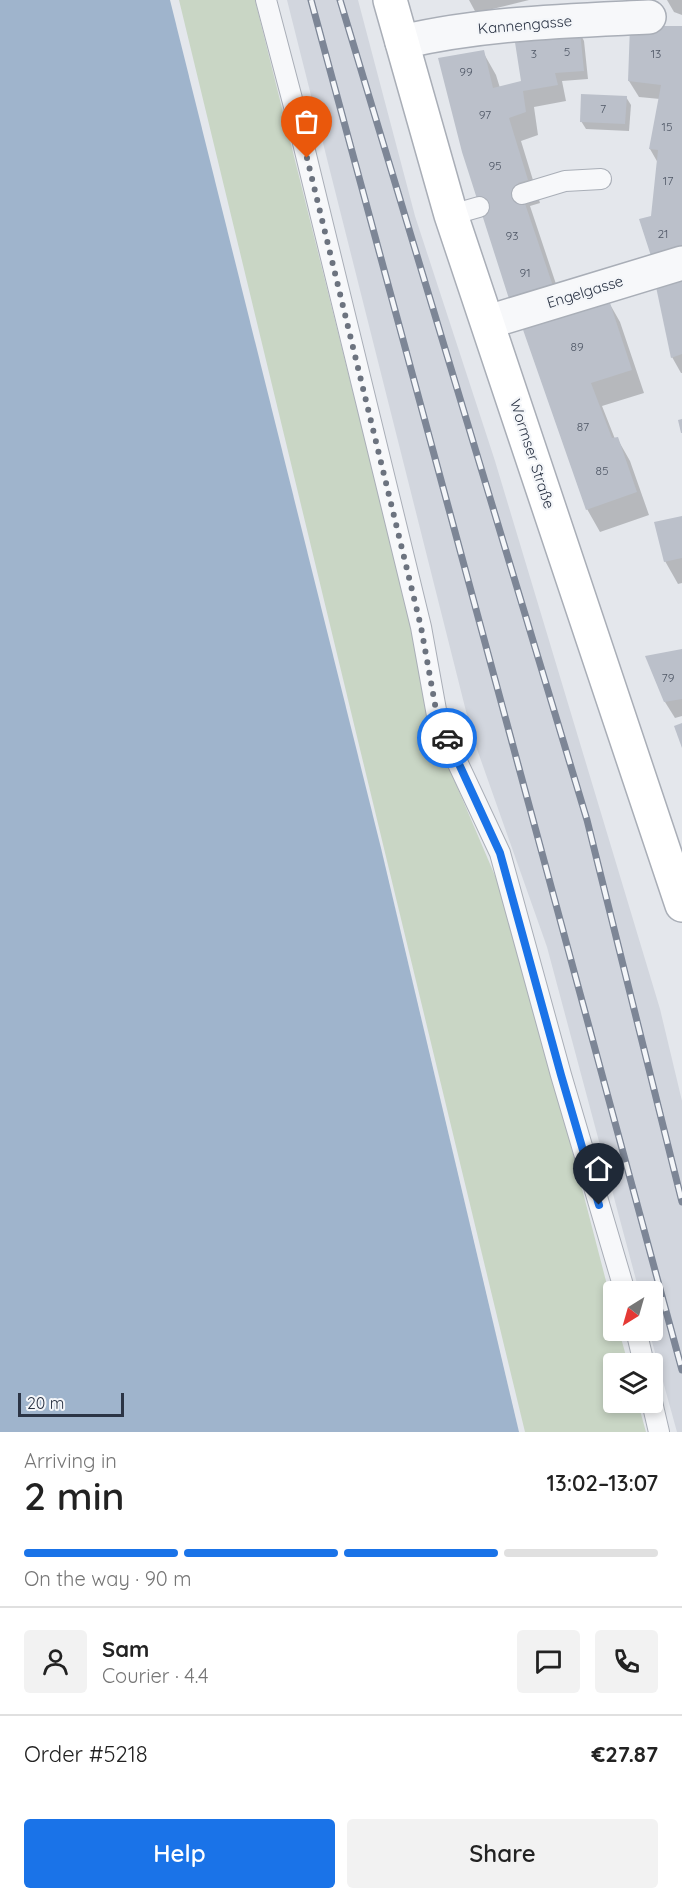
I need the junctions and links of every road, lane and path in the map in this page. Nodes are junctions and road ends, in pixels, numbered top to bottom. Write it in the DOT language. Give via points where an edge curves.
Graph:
graph roads {
  1 [pos="266,0"];
  2 [pos="390,0"];
  3 [pos="649,17"];
  4 [pos="402,42"];
  5 [pos="601,179"];
  6 [pos="522,194"];
  7 [pos="682,262"];
  8 [pos="488,322"];
  9 [pos="672,844"];
  10 [pos="682,905"];
  11 [pos="622,1281"];
  12 [pos="655,1413"];
  13 [pos="659,1432"];
  1 -- 11 [label="lane" via="418,615 438,721 500,853"];
  2 -- 4 [label="main road, Wormser Straße"];
  3 -- 4 [label="street, Kannengasse" via="523,23"];
  4 -- 8 [label="main road, Wormser Straße" via="465,211"];
  5 -- 6 [label="lane" via="565,181"];
  7 -- 8 [label="street, Engelgasse"];
  8 -- 9 [label="main road, Wormser Straße"];
  9 -- 10 [label="main road, Wormser Straße"];
  12 -- 13 [label="lane"];
}
